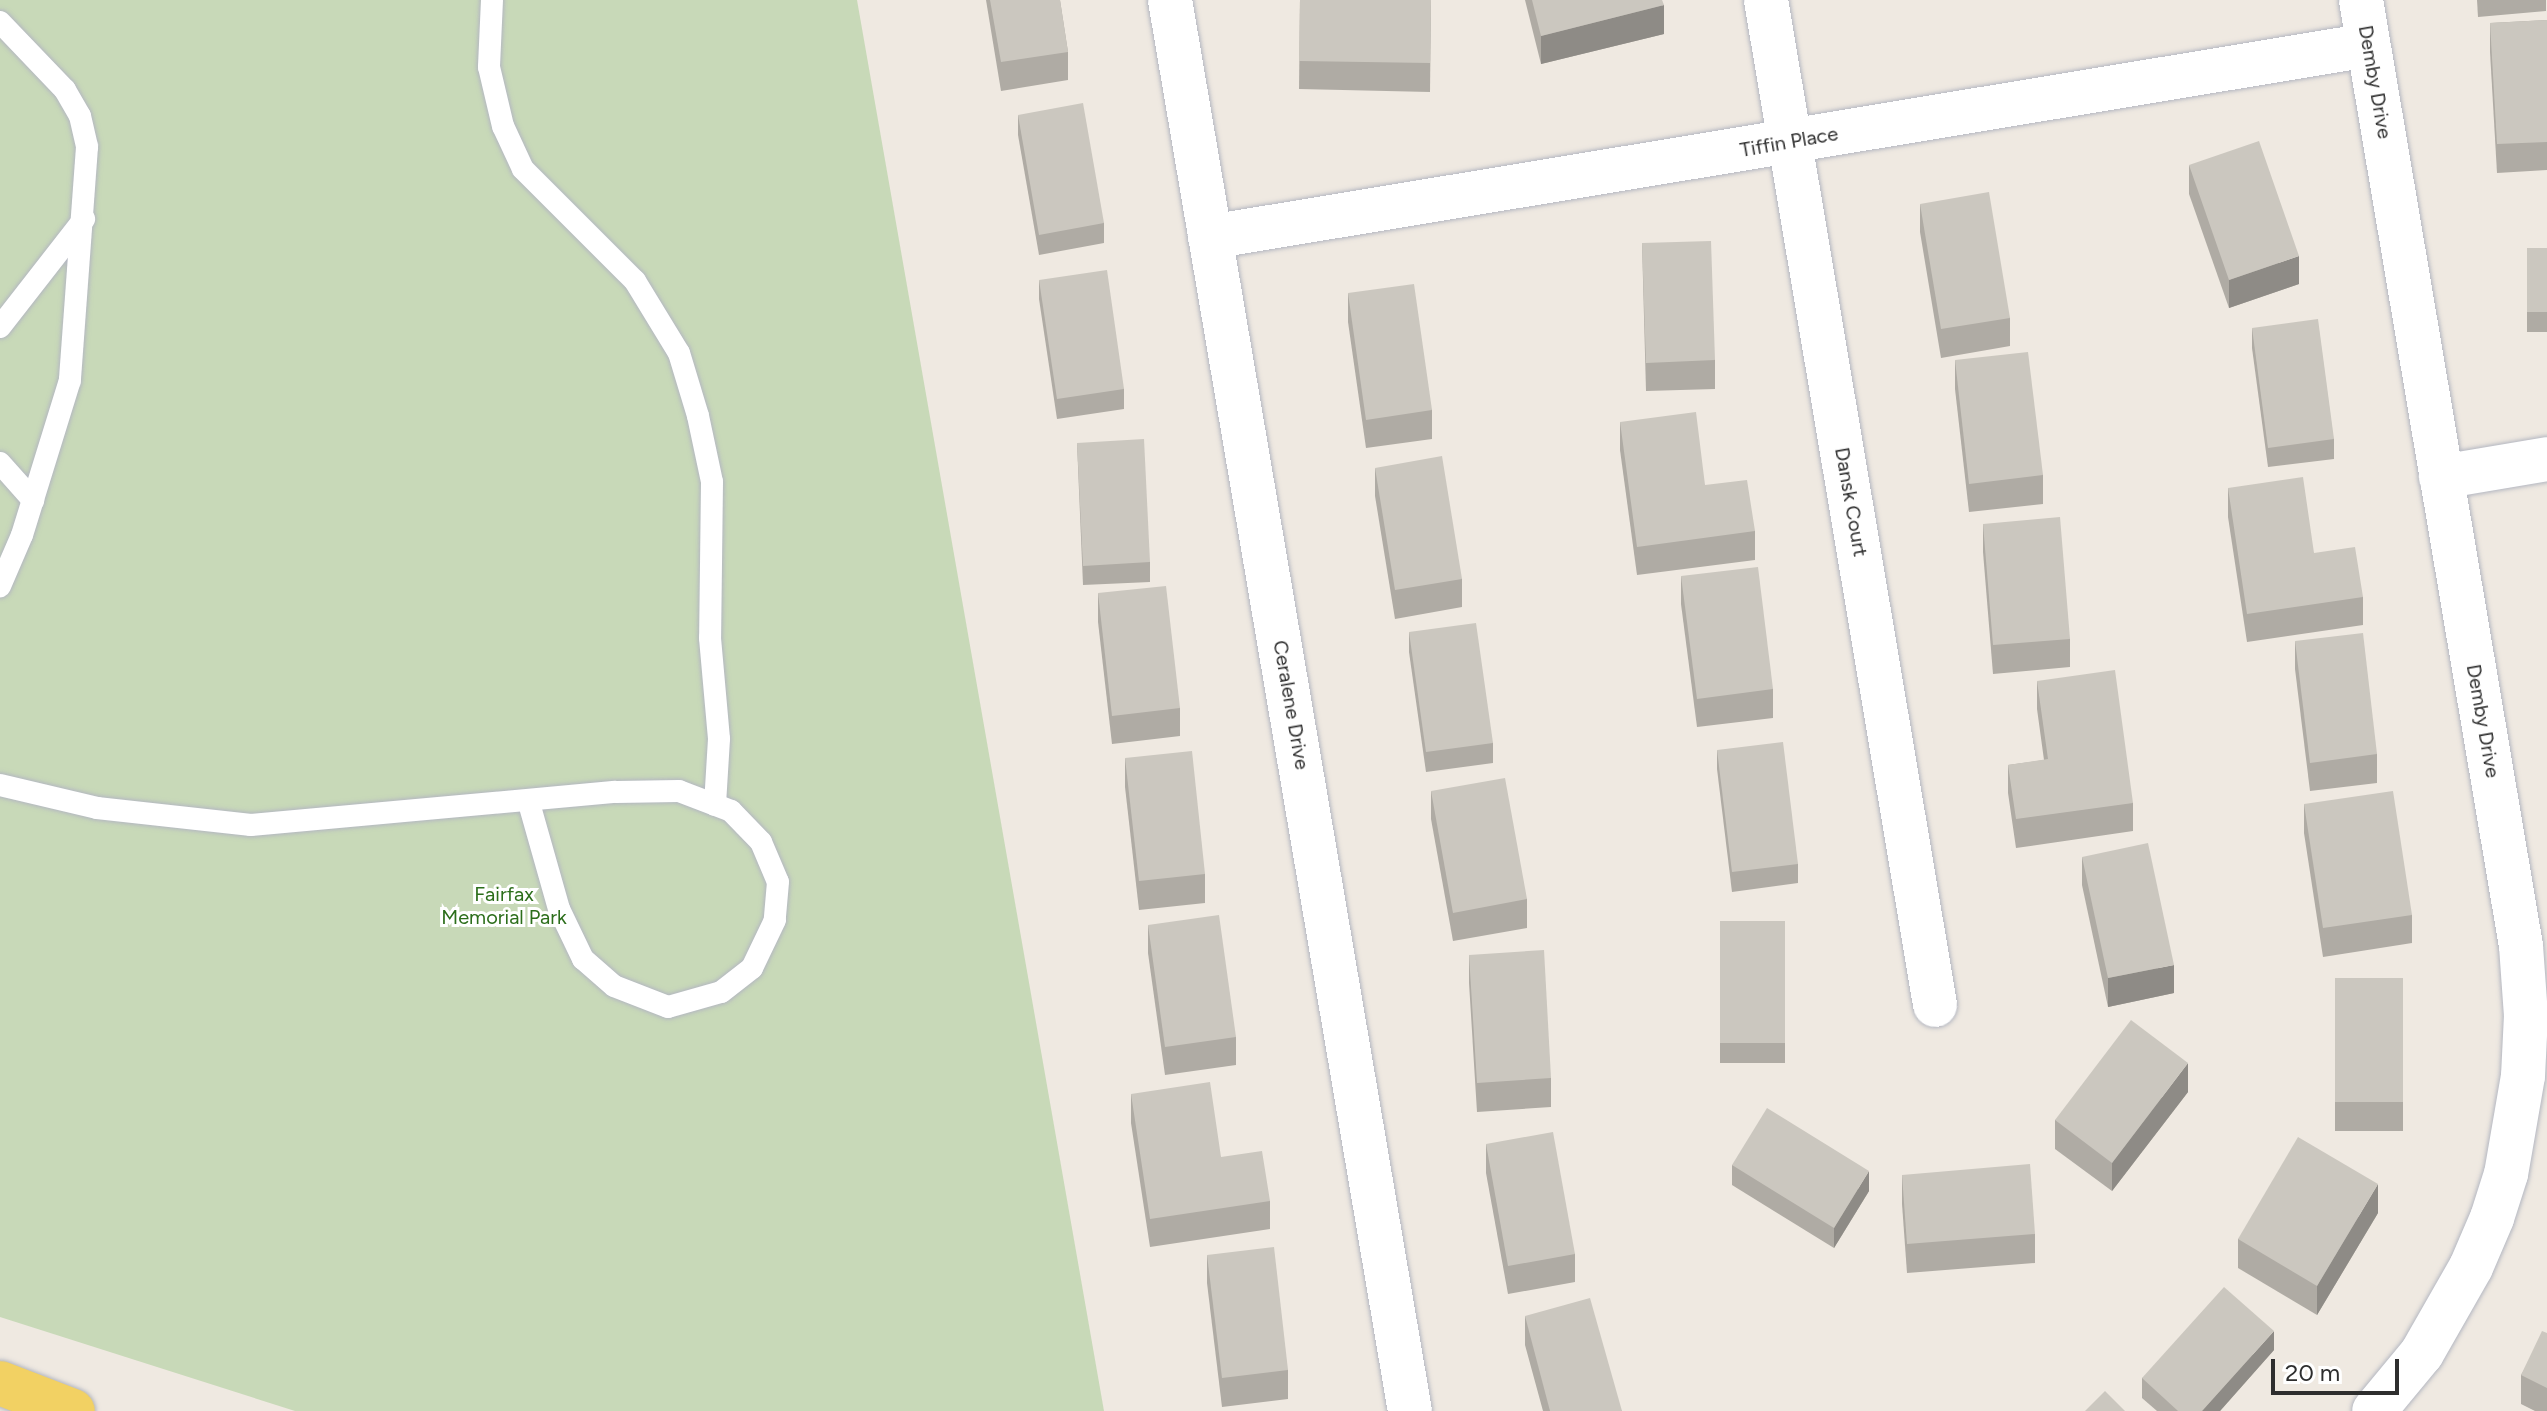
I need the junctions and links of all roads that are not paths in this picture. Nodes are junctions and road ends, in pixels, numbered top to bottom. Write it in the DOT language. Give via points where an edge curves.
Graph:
graph roads {
  1 [pos="492,0"];
  2 [pos="1170,0"];
  3 [pos="1766,0"];
  4 [pos="2361,0"];
  5 [pos="0,22"];
  6 [pos="2368,45"];
  7 [pos="1790,142"];
  8 [pos="84,219"];
  9 [pos="1210,237"];
  10 [pos="0,327"];
  11 [pos="2547,459"];
  12 [pos="0,463"];
  13 [pos="2441,477"];
  14 [pos="33,500"];
  15 [pos="0,586"];
  16 [pos="0,785"];
  17 [pos="529,803"];
  18 [pos="715,805"];
  19 [pos="1935,1005"];
  20 [pos="0,1383"];
  21 [pos="73,1411"];
  22 [pos="1410,1411"];
  23 [pos="2374,1411"];
  1 -- 18 [label="lane" via="489,67 503,126 523,169 635,281 679,353 698,416 712,482 710,638 719,739"];
  2 -- 9 [label="street, Ceralene Drive"];
  3 -- 7 [label="street, Dansk Court"];
  4 -- 6 [label="street, Demby Drive"];
  5 -- 8 [label="lane" via="65,90 80,116 87,147"];
  6 -- 7 [label="street, Tiffin Place"];
  6 -- 13 [label="street, Demby Drive"];
  7 -- 9 [label="street, Tiffin Place"];
  7 -- 19 [label="street, Dansk Court"];
  8 -- 10 [label="lane"];
  8 -- 14 [label="lane" via="70,380"];
  9 -- 22 [label="street, Ceralene Drive"];
  11 -- 13 [label="street"];
  12 -- 14 [label="lane"];
  13 -- 23 [label="street, Demby Drive" via="2521,946 2523,1076 2506,1174 2471,1267 2422,1353"];
  14 -- 15 [label="lane"];
  16 -- 17 [label="lane" via="97,808 251,825"];
  17 -- 18 [label="lane" via="616,792 679,791"];
  17 -- 18 [label="lane" via="559,909 583,959 614,986 668,1007 721,992 752,968 775,920 778,882 761,842 731,811"];
  20 -- 21 [label="main road"];
}
